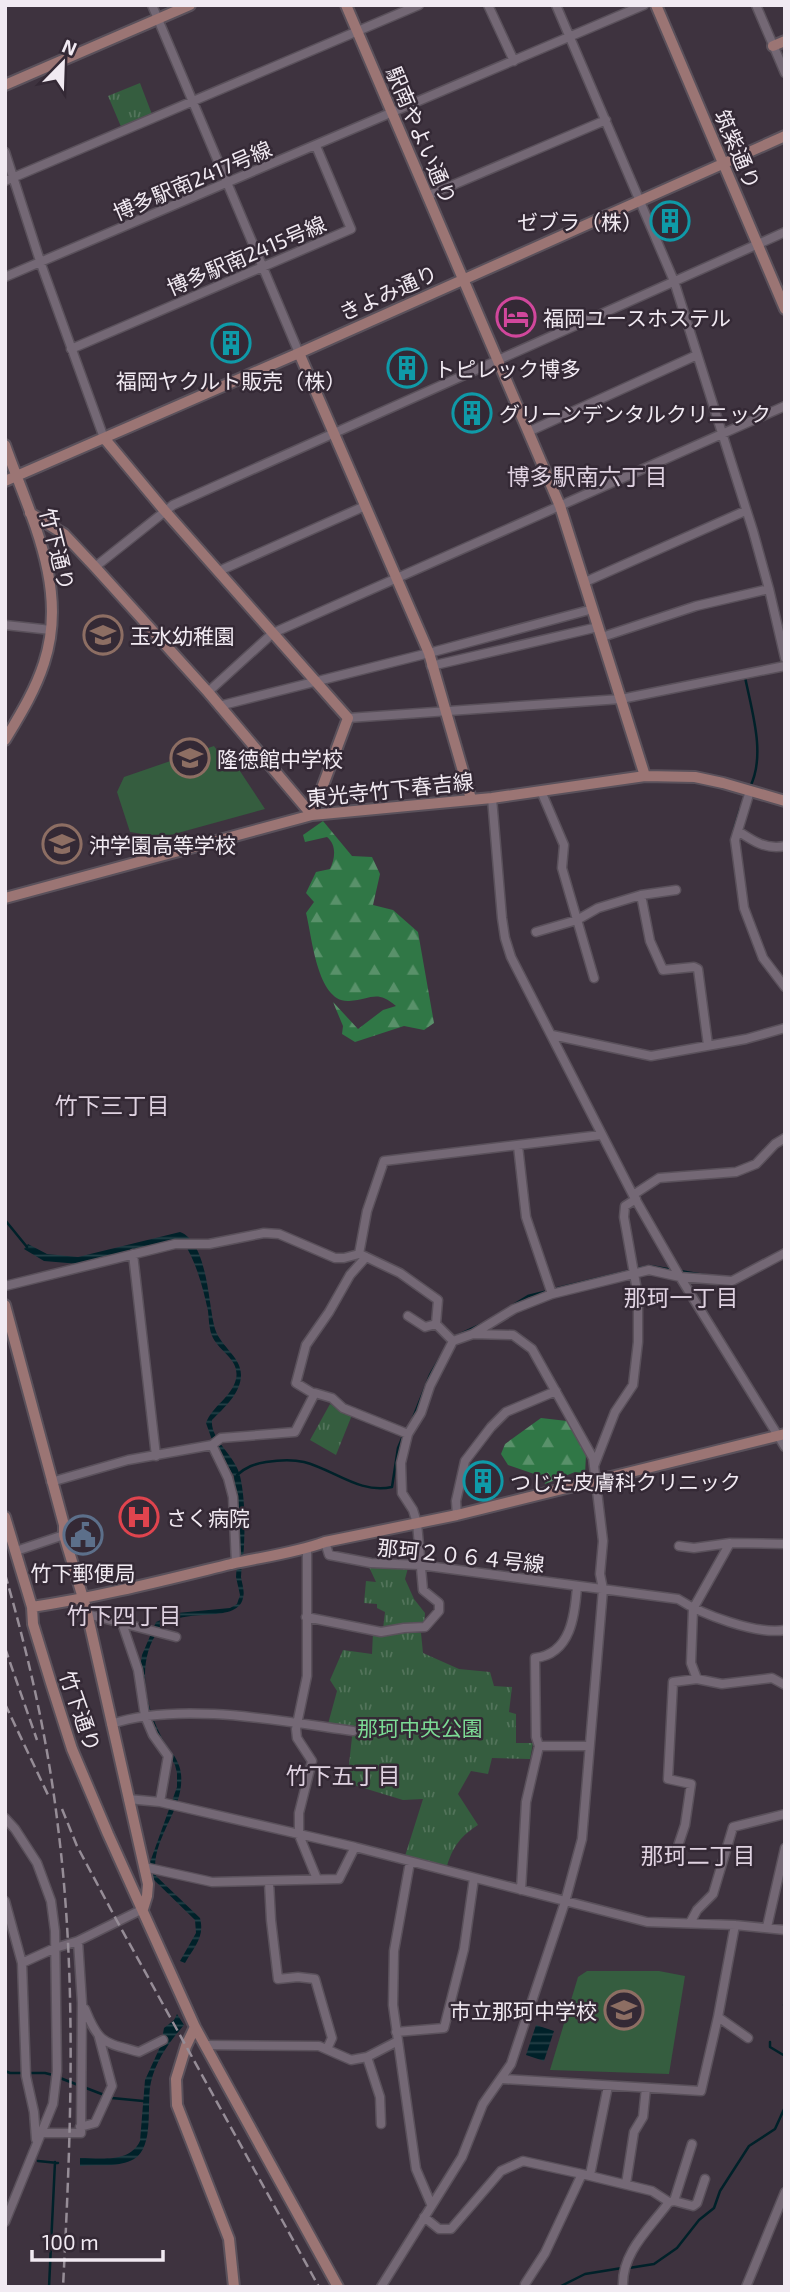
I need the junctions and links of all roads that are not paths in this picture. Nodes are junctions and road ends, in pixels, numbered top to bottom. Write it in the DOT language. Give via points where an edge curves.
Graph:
graph roads {
  1 [pos="152,5"];
  2 [pos="190,5"];
  3 [pos="346,5"];
  4 [pos="419,5"];
  5 [pos="488,5"];
  6 [pos="556,5"];
  7 [pos="644,5"];
  8 [pos="656,5"];
  9 [pos="756,5"];
  10 [pos="158,19"];
  11 [pos="358,32"];
  12 [pos="569,37"];
  13 [pos="785,41"];
  14 [pos="773,46"];
  15 [pos="514,61"];
  16 [pos="785,73"];
  17 [pos="5,85"];
  18 [pos="194,102"];
  19 [pos="391,113"];
  20 [pos="606,120"];
  21 [pos="785,136"];
  22 [pos="316,146"];
  23 [pos="5,152"];
  24 [pos="724,163"];
  25 [pos="9,180"];
  26 [pos="228,184"];
  27 [pos="428,196"];
  28 [pos="640,201"];
  29 [pos="785,232"];
  30 [pos="758,244"];
  31 [pos="41,264"];
  32 [pos="264,267"];
  33 [pos="5,277"];
  34 [pos="462,280"];
  35 [pos="674,281"];
  36 [pos="785,309"];
  37 [pos="71,349"];
  38 [pos="299,353"];
  39 [pos="697,355"];
  40 [pos="499,361"];
  41 [pos="785,406"];
  42 [pos="530,430"];
  43 [pos="334,433"];
  44 [pos="722,434"];
  45 [pos="104,438"];
  46 [pos="5,445"];
  47 [pos="11,479"];
  48 [pos="365,506"];
  49 [pos="561,506"];
  50 [pos="164,510"];
  51 [pos="745,511"];
  52 [pos="30,513"];
  53 [pos="96,567"];
  54 [pos="219,571"];
  55 [pos="396,578"];
  56 [pos="584,582"];
  57 [pos="769,589"];
  58 [pos="593,609"];
  59 [pos="5,625"];
  60 [pos="51,630"];
  61 [pos="600,632"];
  62 [pos="274,633"];
  63 [pos="429,653"];
  64 [pos="785,658"];
  65 [pos="431,666"];
  66 [pos="785,666"];
  67 [pos="316,682"];
  68 [pos="208,692"];
  69 [pos="621,699"];
  70 [pos="219,706"];
  71 [pos="446,713"];
  72 [pos="348,718"];
  73 [pos="5,740"];
  74 [pos="645,776"];
  75 [pos="541,791"];
  76 [pos="750,791"];
  77 [pos="492,798"];
  78 [pos="471,799"];
  79 [pos="785,801"];
  80 [pos="312,815"];
  81 [pos="738,831"];
  82 [pos="785,846"];
  83 [pos="676,890"];
  84 [pos="641,895"];
  85 [pos="5,898"];
  86 [pos="577,920"];
  87 [pos="536,932"];
  88 [pos="594,978"];
  89 [pos="785,988"];
  90 [pos="785,1028"];
  91 [pos="552,1035"];
  92 [pos="708,1045"];
  93 [pos="601,1135"];
  94 [pos="785,1138"];
  95 [pos="518,1146"];
  96 [pos="634,1197"];
  97 [pos="785,1253"];
  98 [pos="133,1254"];
  99 [pos="362,1255"];
  100 [pos="636,1273"];
  101 [pos="680,1276"];
  102 [pos="5,1286"];
  103 [pos="552,1294"];
  104 [pos="5,1304"];
  105 [pos="408,1316"];
  106 [pos="436,1324"];
  107 [pos="473,1334"];
  108 [pos="453,1341"];
  109 [pos="556,1391"];
  110 [pos="314,1394"];
  111 [pos="408,1434"];
  112 [pos="782,1435"];
  113 [pos="212,1445"];
  114 [pos="785,1447"];
  115 [pos="156,1456"];
  116 [pos="594,1466"];
  117 [pos="596,1481"];
  118 [pos="51,1482"];
  119 [pos="457,1515"];
  120 [pos="5,1517"];
  121 [pos="417,1523"];
  122 [pos="64,1535"];
  123 [pos="325,1542"];
  124 [pos="730,1543"];
  125 [pos="785,1544"];
  126 [pos="679,1546"];
  127 [pos="307,1549"];
  128 [pos="16,1551"];
  129 [pos="236,1563"];
  130 [pos="420,1565"];
  131 [pos="577,1586"];
  132 [pos="603,1589"];
  133 [pos="83,1599"];
  134 [pos="32,1607"];
  135 [pos="693,1609"];
  136 [pos="87,1614"];
  137 [pos="306,1617"];
  138 [pos="122,1623"];
  139 [pos="785,1630"];
  140 [pos="176,1637"];
  141 [pos="696,1679"];
  142 [pos="785,1685"];
  143 [pos="145,1716"];
  144 [pos="298,1723"];
  145 [pos="111,1724"];
  146 [pos="353,1731"];
  147 [pos="539,1746"];
  148 [pos="589,1746"];
  149 [pos="128,1799"];
  150 [pos="160,1802"];
  151 [pos="785,1814"];
  152 [pos="5,1818"];
  153 [pos="15,1829"];
  154 [pos="5,1834"];
  155 [pos="299,1835"];
  156 [pos="355,1847"];
  157 [pos="785,1848"];
  158 [pos="675,1855"];
  159 [pos="410,1862"];
  160 [pos="151,1869"];
  161 [pos="474,1878"];
  162 [pos="317,1879"];
  163 [pos="269,1882"];
  164 [pos="521,1890"];
  165 [pos="5,1901"];
  166 [pos="565,1902"];
  167 [pos="143,1909"];
  168 [pos="690,1923"];
  169 [pos="735,1925"];
  170 [pos="767,1927"];
  171 [pos="785,1930"];
  172 [pos="78,1941"];
  173 [pos="55,1948"];
  174 [pos="22,1963"];
  175 [pos="82,2003"];
  176 [pos="718,2017"];
  177 [pos="195,2027"];
  178 [pos="396,2032"];
  179 [pos="99,2037"];
  180 [pos="748,2038"];
  181 [pos="163,2040"];
  182 [pos="398,2041"];
  183 [pos="205,2045"];
  184 [pos="327,2049"];
  185 [pos="368,2057"];
  186 [pos="503,2079"];
  187 [pos="608,2086"];
  188 [pos="646,2088"];
  189 [pos="381,2124"];
  190 [pos="80,2127"];
  191 [pos="38,2137"];
  192 [pos="692,2144"];
  193 [pos="586,2174"];
  194 [pos="705,2179"];
  195 [pos="626,2184"];
  196 [pos="785,2192"];
  197 [pos="672,2202"];
  198 [pos="432,2204"];
  199 [pos="424,2217"];
  200 [pos="5,2222"];
  201 [pos="234,2287"];
  202 [pos="338,2287"];
  203 [pos="380,2287"];
  204 [pos="526,2287"];
  205 [pos="623,2287"];
  206 [pos="746,2287"];
  1 -- 10 [label="street"];
  2 -- 10 [label="street"];
  3 -- 11 [label="street, 駅南やよい通り"];
  4 -- 11 [label="street"];
  5 -- 15 [label="street"];
  6 -- 12 [label="street"];
  7 -- 12 [label="street, 博多駅南2417号線"];
  8 -- 24 [label="street, 筑紫通り"];
  9 -- 14 [label="street"];
  10 -- 17 [label="street"];
  10 -- 18 [label="street"];
  11 -- 18 [label="street"];
  11 -- 19 [label="street, 駅南やよい通り"];
  12 -- 15 [label="street, 博多駅南2417号線"];
  12 -- 20 [label="street"];
  13 -- 14 [label="street"];
  14 -- 16 [label="street"];
  15 -- 19 [label="street, 博多駅南2417号線"];
  18 -- 25 [label="street"];
  18 -- 26 [label="street"];
  19 -- 22 [label="street, 博多駅南2417号線"];
  19 -- 27 [label="street, 駅南やよい通り"];
  20 -- 27 [label="street"];
  20 -- 28 [label="street"];
  21 -- 24 [label="street, きよみ通り"];
  22 -- 26 [label="street, 博多駅南2417号線"];
  22 -- 32 [label="street, 博多駅南2415号線" via="351,229"];
  23 -- 25 [label="street"];
  24 -- 28 [label="street, きよみ通り"];
  24 -- 30 [label="street, 筑紫通り"];
  25 -- 31 [label="street"];
  26 -- 31 [label="street, 博多駅南2417号線"];
  26 -- 32 [label="street"];
  27 -- 34 [label="street, 駅南やよい通り"];
  28 -- 34 [label="street, きよみ通り"];
  28 -- 35 [label="street"];
  29 -- 30 [label="street"];
  30 -- 35 [label="street"];
  30 -- 36 [label="street, 筑紫通り"];
  31 -- 33 [label="street, 博多駅南2417号線"];
  31 -- 37 [label="street"];
  32 -- 37 [label="street, 博多駅南2415号線"];
  32 -- 38 [label="street"];
  34 -- 38 [label="street, きよみ通り"];
  34 -- 40 [label="street, 駅南やよい通り"];
  35 -- 39 [label="street"];
  35 -- 40 [label="street"];
  37 -- 45 [label="street"];
  38 -- 43 [label="street"];
  38 -- 45 [label="street, きよみ通り"];
  39 -- 42 [label="street"];
  39 -- 44 [label="street"];
  40 -- 42 [label="street, 駅南やよい通り"];
  40 -- 43 [label="street"];
  41 -- 44 [label="street"];
  42 -- 49 [label="street, 駅南やよい通り"];
  43 -- 48 [label="street"];
  43 -- 50 [label="street"];
  44 -- 49 [label="street"];
  44 -- 51 [label="street"];
  45 -- 47 [label="street, きよみ通り"];
  45 -- 50 [label="street"];
  46 -- 47 [label="street, 竹下通り"];
  47 -- 52 [label="street, 竹下通り"];
  48 -- 54 [label="street"];
  48 -- 55 [label="street"];
  49 -- 55 [label="street"];
  49 -- 56 [label="street, 駅南やよい通り"];
  50 -- 53 [label="street"];
  50 -- 54 [label="street"];
  51 -- 56 [label="street"];
  51 -- 57 [label="street"];
  52 -- 53 [label="street" via="64,534"];
  52 -- 60 [label="street, 竹下通り" via="51,584"];
  53 -- 68 [label="street"];
  54 -- 62 [label="street"];
  55 -- 62 [label="street"];
  55 -- 63 [label="street"];
  56 -- 58 [label="street, 駅南やよい通り"];
  57 -- 61 [label="street"];
  57 -- 64 [label="street"];
  58 -- 61 [label="street, 駅南やよい通り"];
  58 -- 63 [label="street"];
  59 -- 60 [label="street"];
  60 -- 73 [label="street, 竹下通り" via="38,680"];
  61 -- 65 [label="street"];
  61 -- 69 [label="street, 駅南やよい通り"];
  62 -- 67 [label="street"];
  62 -- 68 [label="street"];
  63 -- 65 [label="street"];
  63 -- 67 [label="street"];
  65 -- 71 [label="street"];
  66 -- 69 [label="street"];
  67 -- 70 [label="street"];
  67 -- 72 [label="street"];
  68 -- 70 [label="street"];
  69 -- 71 [label="street"];
  69 -- 74 [label="street, 駅南やよい通り"];
  70 -- 80 [label="street"];
  71 -- 72 [label="street"];
  71 -- 78 [label="street"];
  72 -- 80 [label="street"];
  74 -- 75 [label="street, 東光寺竹下春吉線"];
  74 -- 76 [label="street, 東光寺竹下春吉線" via="695,777"];
  75 -- 77 [label="street, 東光寺竹下春吉線"];
  75 -- 86 [label="street" via="564,845 562,868"];
  76 -- 79 [label="street, 東光寺竹下春吉線"];
  76 -- 81 [label="street"];
  77 -- 78 [label="street, 東光寺竹下春吉線"];
  77 -- 91 [label="street" via="505,938"];
  78 -- 80 [label="street, 東光寺竹下春吉線"];
  80 -- 85 [label="street, 東光寺竹下春吉線"];
  81 -- 82 [label="street" via="758,845"];
  81 -- 89 [label="street" via="735,840 744,908 763,958"];
  83 -- 84 [label="street"];
  84 -- 86 [label="street" via="598,908"];
  84 -- 92 [label="street" via="650,941 663,970 694,967 701,975"];
  86 -- 87 [label="street"];
  86 -- 88 [label="street"];
  90 -- 92 [label="street"];
  91 -- 92 [label="street" via="651,1056"];
  91 -- 93 [label="street"];
  93 -- 95 [label="street"];
  93 -- 96 [label="street"];
  94 -- 96 [label="street" via="756,1164 736,1172 659,1178"];
  95 -- 99 [label="street" via="382,1162 367,1211"];
  95 -- 103 [label="street" via="526,1217"];
  96 -- 100 [label="street" via="625,1206 624,1217"];
  96 -- 101 [label="street"];
  97 -- 101 [label="street" via="732,1281"];
  98 -- 99 [label="street" via="271,1233 335,1258"];
  98 -- 102 [label="street"];
  98 -- 115 [label="street"];
  99 -- 106 [label="street" via="400,1273 438,1300"];
  99 -- 110 [label="street" via="306,1345 296,1383"];
  100 -- 101 [label="street" via="649,1270"];
  100 -- 103 [label="street"];
  100 -- 116 [label="street" via="639,1319 634,1385 615,1412"];
  101 -- 112 [label="street"];
  103 -- 107 [label="street" via="514,1309"];
  104 -- 118 [label="street"];
  105 -- 106 [label="street" via="425,1327"];
  106 -- 108 [label="street"];
  107 -- 108 [label="street"];
  107 -- 109 [label="street" via="513,1335 532,1349"];
  108 -- 111 [label="street"];
  109 -- 116 [label="street"];
  109 -- 119 [label="street" via="506,1412 491,1427 465,1461"];
  110 -- 111 [label="street"];
  110 -- 113 [label="street" via="295,1432 221,1438"];
  111 -- 121 [label="street" via="401,1463 402,1493"];
  112 -- 114 [label="street"];
  112 -- 117 [label="street"];
  113 -- 115 [label="street"];
  113 -- 129 [label="street" via="233,1497"];
  115 -- 118 [label="street"];
  116 -- 117 [label="street"];
  117 -- 119 [label="street"];
  117 -- 132 [label="street"];
  118 -- 122 [label="street"];
  119 -- 121 [label="street"];
  120 -- 128 [label="street, 竹下通り"];
  121 -- 123 [label="street"];
  121 -- 130 [label="street"];
  122 -- 128 [label="street"];
  122 -- 133 [label="street"];
  123 -- 127 [label="street"];
  123 -- 130 [label="street, 那珂２０６４号線" via="329,1555"];
  124 -- 125 [label="street"];
  124 -- 126 [label="street"];
  124 -- 135 [label="street"];
  127 -- 129 [label="street"];
  127 -- 137 [label="street"];
  128 -- 134 [label="street, 竹下通り"];
  129 -- 133 [label="street"];
  130 -- 131 [label="street, 那珂２０６４号線"];
  130 -- 137 [label="street" via="424,1590 439,1603 439,1611 425,1627 381,1632"];
  131 -- 132 [label="street, 那珂２０６４号線"];
  131 -- 147 [label="street" via="575,1614 557,1651 535,1658"];
  132 -- 135 [label="street, 那珂２０６４号線" via="678,1599"];
  132 -- 148 [label="street"];
  133 -- 134 [label="street"];
  133 -- 136 [label="street"];
  134 -- 167 [label="street, 竹下通り" via="33,1624 72,1749"];
  135 -- 139 [label="street, 那珂２０６４号線" via="755,1629"];
  135 -- 141 [label="street" via="691,1663"];
  136 -- 138 [label="street"];
  136 -- 145 [label="street"];
  137 -- 144 [label="street" via="307,1676"];
  138 -- 140 [label="street"];
  138 -- 143 [label="street" via="138,1670"];
  141 -- 142 [label="street" via="722,1684 772,1678"];
  141 -- 158 [label="street" via="671,1685 668,1779 691,1784"];
  143 -- 144 [label="street" via="243,1716"];
  143 -- 145 [label="street"];
  143 -- 150 [label="street" via="168,1756"];
  144 -- 146 [label="street"];
  144 -- 155 [label="street" via="297,1738 312,1761 299,1813"];
  145 -- 149 [label="street"];
  147 -- 148 [label="street"];
  147 -- 164 [label="street" via="526,1802"];
  148 -- 166 [label="street" via="582,1839"];
  149 -- 150 [label="street"];
  149 -- 160 [label="street"];
  150 -- 155 [label="street"];
  151 -- 168 [label="street" via="733,1827 713,1894"];
  152 -- 153 [label="street"];
  153 -- 154 [label="street"];
  153 -- 173 [label="street" via="37,1863 51,1901"];
  155 -- 156 [label="street"];
  155 -- 162 [label="street"];
  156 -- 159 [label="street"];
  156 -- 162 [label="street" via="339,1879"];
  157 -- 170 [label="street"];
  159 -- 161 [label="street"];
  159 -- 178 [label="street" via="394,1951"];
  160 -- 163 [label="street" via="212,1882"];
  160 -- 167 [label="street"];
  161 -- 164 [label="street"];
  161 -- 178 [label="street" via="464,1949 444,2028"];
  162 -- 163 [label="street"];
  163 -- 184 [label="street" via="278,1979 315,1979 332,2038"];
  164 -- 166 [label="street"];
  165 -- 174 [label="street"];
  166 -- 168 [label="street" via="648,1922"];
  166 -- 186 [label="street"];
  167 -- 172 [label="street"];
  167 -- 177 [label="street, 竹下通り"];
  168 -- 169 [label="street"];
  169 -- 170 [label="street"];
  169 -- 176 [label="street"];
  170 -- 171 [label="street"];
  172 -- 173 [label="street"];
  172 -- 175 [label="street"];
  173 -- 174 [label="street"];
  173 -- 191 [label="street" via="57,2071 53,2104"];
  174 -- 191 [label="street" via="26,2076"];
  175 -- 179 [label="street"];
  175 -- 190 [label="street"];
  176 -- 180 [label="street"];
  176 -- 188 [label="street" via="701,2091"];
  177 -- 183 [label="street, 竹下通り"];
  177 -- 201 [label="street" via="176,2079 177,2105 229,2239"];
  178 -- 182 [label="street"];
  179 -- 181 [label="street" via="139,2052"];
  179 -- 190 [label="street" via="112,2086 95,2123"];
  182 -- 185 [label="street"];
  182 -- 198 [label="street" via="416,2169"];
  183 -- 184 [label="street"];
  183 -- 202 [label="street, 竹下通り"];
  184 -- 185 [label="street" via="351,2060"];
  185 -- 189 [label="street" via="380,2097"];
  186 -- 187 [label="street"];
  186 -- 198 [label="street" via="484,2104 462,2157"];
  187 -- 188 [label="street"];
  187 -- 193 [label="street"];
  188 -- 195 [label="street"];
  190 -- 191 [label="street" via="81,2133"];
  191 -- 200 [label="street"];
  192 -- 197 [label="street"];
  193 -- 195 [label="street"];
  193 -- 199 [label="street" via="523,2161 501,2171 451,2229 439,2229"];
  193 -- 204 [label="street"];
  194 -- 197 [label="street" via="693,2206"];
  195 -- 197 [label="street"];
  196 -- 206 [label="street"];
  197 -- 205 [label="street" via="627,2259"];
  198 -- 199 [label="street"];
  199 -- 203 [label="street"];
}
